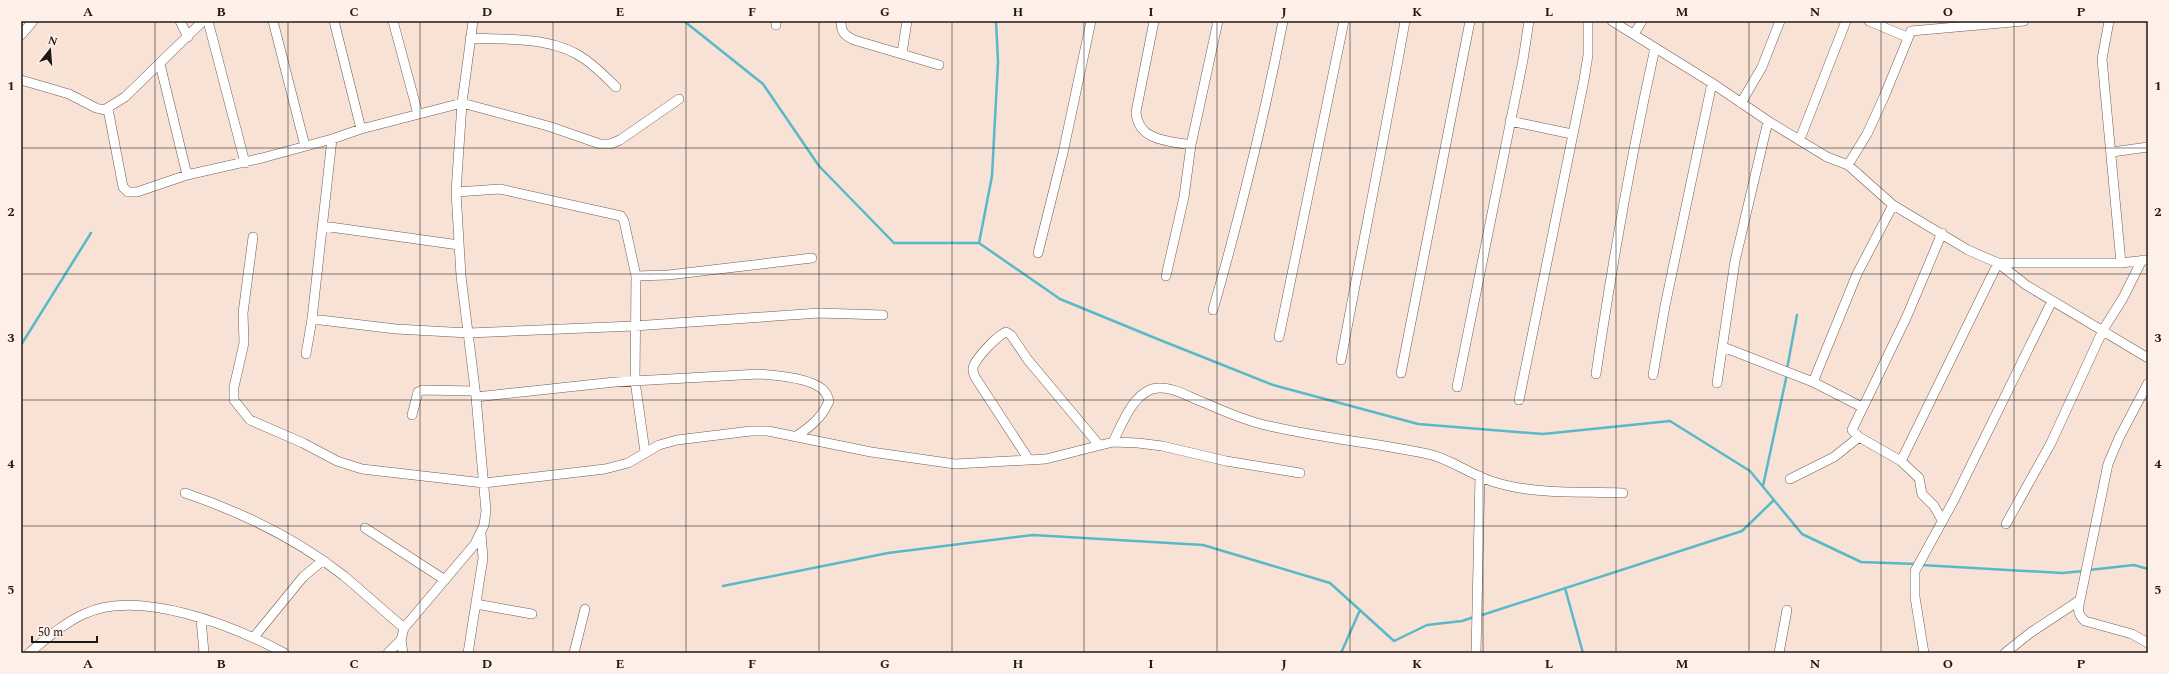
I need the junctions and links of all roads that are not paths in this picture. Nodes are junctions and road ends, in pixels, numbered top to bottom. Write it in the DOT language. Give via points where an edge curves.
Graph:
graph roads {
  1 [pos="33,21"];
  2 [pos="180,21"];
  3 [pos="203,21"];
  4 [pos="208,21"];
  5 [pos="273,21"];
  6 [pos="334,21"];
  7 [pos="393,21"];
  8 [pos="473,21"];
  9 [pos="841,21"];
  10 [pos="907,21"];
  11 [pos="1091,21"];
  12 [pos="1154,21"];
  13 [pos="1218,21"];
  14 [pos="1282,21"];
  15 [pos="1344,21"];
  16 [pos="1405,21"];
  17 [pos="1470,21"];
  18 [pos="1529,21"];
  19 [pos="1588,21"];
  20 [pos="1612,21"];
  21 [pos="1642,21"];
  22 [pos="1780,21"];
  23 [pos="1846,21"];
  24 [pos="1869,21"];
  25 [pos="2024,21"];
  26 [pos="2109,21"];
  27 [pos="1634,34"];
  28 [pos="21,35"];
  29 [pos="188,37"];
  30 [pos="1907,37"];
  31 [pos="470,38"];
  32 [pos="1655,48"];
  33 [pos="902,53"];
  34 [pos="160,64"];
  35 [pos="939,65"];
  36 [pos="21,80"];
  37 [pos="1712,83"];
  38 [pos="616,87"];
  39 [pos="679,99"];
  40 [pos="1741,103"];
  41 [pos="462,104"];
  42 [pos="108,109"];
  43 [pos="418,114"];
  44 [pos="1510,121"];
  45 [pos="1768,121"];
  46 [pos="362,129"];
  47 [pos="1572,134"];
  48 [pos="332,139"];
  49 [pos="1800,139"];
  50 [pos="1191,145"];
  51 [pos="305,146"];
  52 [pos="2148,148"];
  53 [pos="2112,152"];
  54 [pos="245,163"];
  55 [pos="1848,165"];
  56 [pos="187,175"];
  57 [pos="456,192"];
  58 [pos="1893,205"];
  59 [pos="322,226"];
  60 [pos="1942,233"];
  61 [pos="253,237"];
  62 [pos="459,245"];
  63 [pos="1038,253"];
  64 [pos="812,258"];
  65 [pos="2145,260"];
  66 [pos="1998,262"];
  67 [pos="2121,263"];
  68 [pos="636,276"];
  69 [pos="1166,276"];
  70 [pos="2052,301"];
  71 [pos="1213,310"];
  72 [pos="883,315"];
  73 [pos="312,319"];
  74 [pos="634,326"];
  75 [pos="2103,330"];
  76 [pos="469,333"];
  77 [pos="1278,337"];
  78 [pos="1724,347"];
  79 [pos="306,354"];
  80 [pos="2148,358"];
  81 [pos="1341,360"];
  82 [pos="1401,373"];
  83 [pos="1596,374"];
  84 [pos="1653,375"];
  85 [pos="635,381"];
  86 [pos="1813,382"];
  87 [pos="1718,383"];
  88 [pos="2148,383"];
  89 [pos="1457,387"];
  90 [pos="476,394"];
  91 [pos="1518,400"];
  92 [pos="1862,407"];
  93 [pos="412,415"];
  94 [pos="795,437"];
  95 [pos="1859,437"];
  96 [pos="1113,442"];
  97 [pos="1099,445"];
  98 [pos="645,452"];
  99 [pos="1029,460"];
  100 [pos="1901,461"];
  101 [pos="1300,473"];
  102 [pos="1480,476"];
  103 [pos="1790,479"];
  104 [pos="484,483"];
  105 [pos="185,493"];
  106 [pos="1623,493"];
  107 [pos="1942,520"];
  108 [pos="2006,524"];
  109 [pos="365,528"];
  110 [pos="481,534"];
  111 [pos="322,561"];
  112 [pos="445,580"];
  113 [pos="2080,600"];
  114 [pos="476,604"];
  115 [pos="586,609"];
  116 [pos="1787,610"];
  117 [pos="532,614"];
  118 [pos="201,619"];
  119 [pos="404,628"];
  120 [pos="254,637"];
  121 [pos="401,640"];
  122 [pos="2148,643"];
  123 [pos="29,653"];
  124 [pos="204,653"];
  125 [pos="284,653"];
  126 [pos="388,653"];
  127 [pos="403,653"];
  128 [pos="468,653"];
  129 [pos="574,653"];
  130 [pos="1476,653"];
  131 [pos="1779,653"];
  132 [pos="1924,653"];
  133 [pos="2005,653"];
  1 -- 28 [label="street"];
  2 -- 29 [label="street"];
  3 -- 29 [label="street"];
  4 -- 54 [label="street"];
  5 -- 51 [label="street"];
  6 -- 46 [label="street"];
  7 -- 43 [label="street"];
  8 -- 31 [label="street"];
  9 -- 33 [label="street" via="844,34 854,40"];
  10 -- 33 [label="street"];
  11 -- 63 [label="street" via="1063,154"];
  12 -- 50 [label="street" via="1136,112 1137,122 1147,134"];
  13 -- 50 [label="street"];
  14 -- 71 [label="street" via="1270,88 1242,210"];
  15 -- 77 [label="street"];
  16 -- 81 [label="street"];
  17 -- 82 [label="street"];
  18 -- 44 [label="street"];
  19 -- 47 [label="street" via="1588,54"];
  20 -- 27 [label="street"];
  21 -- 27 [label="street"];
  22 -- 40 [label="street" via="1762,67"];
  23 -- 49 [label="street"];
  24 -- 30 [label="street"];
  25 -- 30 [label="street" via="1916,30 1911,31"];
  26 -- 53 [label="street" via="2102,59"];
  27 -- 32 [label="street"];
  29 -- 34 [label="street"];
  30 -- 55 [label="street" via="1867,134"];
  31 -- 38 [label="street" via="528,40 557,46 585,59"];
  31 -- 41 [label="street"];
  32 -- 37 [label="street"];
  32 -- 83 [label="street" via="1634,143"];
  33 -- 35 [label="street"];
  34 -- 42 [label="street" via="125,97"];
  34 -- 56 [label="street"];
  36 -- 42 [label="street" via="70,94 96,108"];
  37 -- 40 [label="street"];
  37 -- 84 [label="street"];
  39 -- 41 [label="street" via="620,140 610,144 600,144 548,126"];
  40 -- 45 [label="street"];
  41 -- 43 [label="street"];
  41 -- 57 [label="street"];
  42 -- 56 [label="street" via="123,187 128,192 136,192"];
  43 -- 46 [label="street"];
  44 -- 47 [label="street"];
  44 -- 89 [label="street"];
  45 -- 49 [label="street"];
  45 -- 78 [label="street" via="1735,261"];
  46 -- 48 [label="street"];
  47 -- 91 [label="street"];
  48 -- 51 [label="street"];
  48 -- 59 [label="street"];
  49 -- 55 [label="street" via="1827,157"];
  50 -- 69 [label="street" via="1184,196"];
  51 -- 54 [label="street"];
  52 -- 53 [label="street"];
  53 -- 67 [label="street"];
  54 -- 56 [label="street"];
  55 -- 58 [label="street"];
  57 -- 62 [label="street"];
  57 -- 68 [label="street" via="500,189 621,216"];
  58 -- 60 [label="street"];
  58 -- 86 [label="street" via="1857,274"];
  59 -- 62 [label="street"];
  59 -- 73 [label="street"];
  60 -- 66 [label="street" via="1968,250"];
  60 -- 92 [label="street" via="1907,316"];
  61 -- 104 [label="street" via="243,313 244,343 234,387 234,400 250,420 337,461 362,469"];
  62 -- 76 [label="street"];
  64 -- 68 [label="street" via="668,275"];
  65 -- 67 [label="street"];
  65 -- 75 [label="street"];
  66 -- 67 [label="street"];
  66 -- 70 [label="street" via="2026,285"];
  66 -- 100 [label="street"];
  68 -- 74 [label="street"];
  70 -- 75 [label="street"];
  70 -- 107 [label="street"];
  72 -- 74 [label="street" via="819,313"];
  73 -- 76 [label="street" via="396,330"];
  73 -- 79 [label="street"];
  74 -- 76 [label="street"];
  74 -- 85 [label="street"];
  75 -- 80 [label="street"];
  75 -- 108 [label="street" via="2051,443"];
  76 -- 90 [label="street"];
  78 -- 86 [label="street"];
  78 -- 87 [label="street"];
  85 -- 90 [label="street"];
  85 -- 94 [label="street" via="759,374 803,381 825,392 829,400 822,416"];
  85 -- 98 [label="street"];
  86 -- 92 [label="street"];
  88 -- 113 [label="street" via="2108,464"];
  90 -- 93 [label="street" via="422,390 416,396"];
  90 -- 104 [label="street"];
  92 -- 95 [label="street" via="1852,430"];
  94 -- 98 [label="street" via="768,431 751,431 677,440"];
  94 -- 99 [label="street" via="955,464"];
  95 -- 100 [label="street"];
  95 -- 103 [label="street" via="1834,457"];
  96 -- 97 [label="street"];
  96 -- 101 [label="street" via="1162,446 1226,461"];
  96 -- 102 [label="street" via="1140,397 1148,390 1160,388 1181,393 1260,424 1305,435 1434,456"];
  97 -- 99 [label="street" via="1046,459"];
  97 -- 99 [label="street" via="1006,332 1000,335 975,364 973,370"];
  98 -- 104 [label="street" via="628,463 605,469"];
  100 -- 107 [label="street" via="1919,478 1922,494 1934,506"];
  102 -- 106 [label="street" via="1511,486"];
  102 -- 130 [label="street"];
  104 -- 110 [label="street" via="486,511"];
  105 -- 111 [label="street" via="221,505 259,523"];
  107 -- 132 [label="street" via="1915,571 1915,597"];
  109 -- 112 [label="street"];
  110 -- 112 [label="street"];
  110 -- 114 [label="street" via="483,558"];
  111 -- 119 [label="street"];
  111 -- 120 [label="street" via="303,577"];
  112 -- 119 [label="street"];
  113 -- 122 [label="street" via="2078,611 2085,621 2132,634"];
  113 -- 133 [label="street"];
  114 -- 117 [label="street"];
  114 -- 128 [label="street"];
  115 -- 129 [label="street"];
  116 -- 131 [label="street"];
  118 -- 120 [label="street"];
  118 -- 123 [label="street" via="139,604 104,607 68,623"];
  118 -- 124 [label="street"];
  119 -- 121 [label="street"];
  120 -- 125 [label="street"];
  121 -- 126 [label="street"];
  121 -- 127 [label="street"];
}
